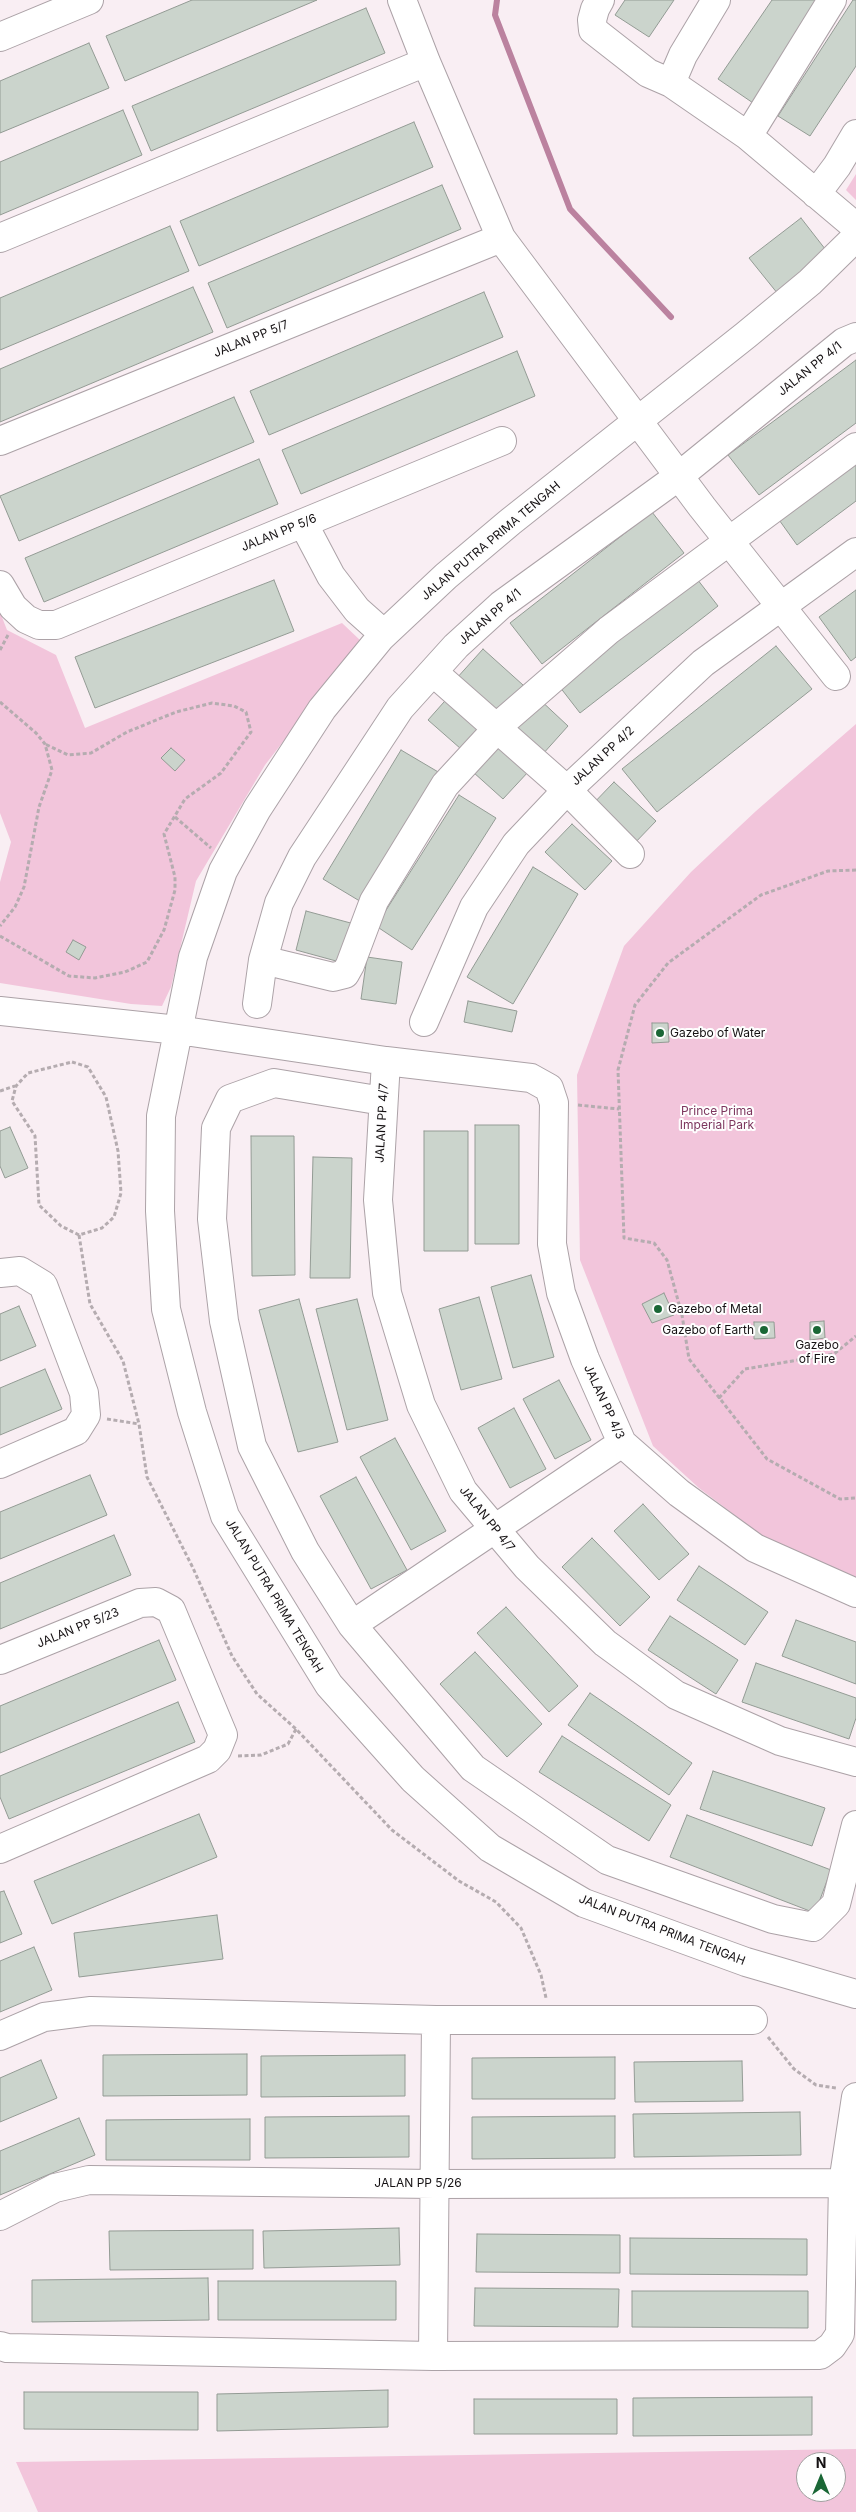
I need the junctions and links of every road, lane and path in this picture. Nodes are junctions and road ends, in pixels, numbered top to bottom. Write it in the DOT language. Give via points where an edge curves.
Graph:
graph roads {
  1 [pos="89,0"];
  2 [pos="402,0"];
  3 [pos="600,0"];
  4 [pos="716,0"];
  5 [pos="832,0"];
  6 [pos="0,36"];
  7 [pos="426,62"];
  8 [pos="671,83"];
  9 [pos="856,134"];
  10 [pos="748,136"];
  11 [pos="816,194"];
  12 [pos="856,227"];
  13 [pos="856,237"];
  14 [pos="0,238"];
  15 [pos="501,238"];
  16 [pos="856,337"];
  17 [pos="640,422"];
  18 [pos="0,441"];
  19 [pos="502,442"];
  20 [pos="856,447"];
  21 [pos="679,476"];
  22 [pos="303,523"];
  23 [pos="728,540"];
  24 [pos="856,552"];
  25 [pos="0,584"];
  26 [pos="780,605"];
  27 [pos="384,634"];
  28 [pos="433,672"];
  29 [pos="836,676"];
  30 [pos="0,702"];
  31 [pos="497,729"];
  32 [pos="45,744"];
  33 [pos="567,790"];
  34 [pos="175,817"];
  35 [pos="630,854"];
  36 [pos="231,858"];
  37 [pos="856,870"];
  38 [pos="0,926"];
  39 [pos="0,936"];
  40 [pos="263,960"];
  41 [pos="257,1004"];
  42 [pos="0,1011"];
  43 [pos="424,1022"];
  44 [pos="178,1030"];
  45 [pos="386,1061"];
  46 [pos="16,1086"];
  47 [pos="0,1091"];
  48 [pos="551,1095"];
  49 [pos="383,1101"];
  50 [pos="619,1109"];
  51 [pos="0,1273"];
  52 [pos="856,1336"];
  53 [pos="719,1398"];
  54 [pos="86,1415"];
  55 [pos="139,1424"];
  56 [pos="622,1443"];
  57 [pos="0,1464"];
  58 [pos="856,1498"];
  59 [pos="494,1528"];
  60 [pos="856,1593"];
  61 [pos="352,1625"];
  62 [pos="0,1660"];
  63 [pos="296,1729"];
  64 [pos="217,1750"];
  65 [pos="856,1762"];
  66 [pos="856,1825"];
  67 [pos="0,1849"];
  68 [pos="856,1994"];
  69 [pos="436,2020"];
  70 [pos="753,2020"];
  71 [pos="0,2036"];
  72 [pos="848,2093"];
  73 [pos="435,2184"];
  74 [pos="843,2184"];
  75 [pos="0,2216"];
  76 [pos="0,2346"];
  77 [pos="434,2356"];
  1 -- 6 [label="street"];
  2 -- 7 [label="street"];
  3 -- 8 [label="street" via="594,9 594,30 648,72"];
  4 -- 8 [label="street"];
  5 -- 10 [label="street"];
  7 -- 14 [label="street"];
  7 -- 15 [label="street"];
  8 -- 10 [label="street"];
  9 -- 11 [label="street"];
  10 -- 11 [label="street"];
  11 -- 12 [label="street"];
  13 -- 17 [label="street, JALAN PUTRA PRIMA TENGAH" via="810,282"];
  15 -- 17 [label="street"];
  15 -- 18 [label="street, JALAN PP 5/7"];
  16 -- 21 [label="street, JALAN PP 4/1" via="844,342"];
  17 -- 21 [label="street"];
  17 -- 27 [label="street, JALAN PUTRA PRIMA TENGAH" via="510,522"];
  19 -- 22 [label="street, JALAN PP 5/6"];
  20 -- 23 [label="street"];
  21 -- 23 [label="street"];
  21 -- 28 [label="street, JALAN PP 4/1" via="501,605"];
  22 -- 25 [label="street, JALAN PP 5/6" via="56,624 39,625 26,619 13,608"];
  22 -- 27 [label="street" via="331,576 356,610"];
  23 -- 26 [label="street"];
  23 -- 31 [label="street" via="609,630"];
  24 -- 26 [label="street, JALAN PP 4/2"];
  26 -- 29 [label="street"];
  26 -- 33 [label="street, JALAN PP 4/2" via="703,663"];
  27 -- 36 [label="street, JALAN PUTRA PRIMA TENGAH" via="322,709 257,809"];
  28 -- 31 [label="street"];
  28 -- 40 [label="street, JALAN PP 4/1" via="400,708 302,857 279,903"];
  30 -- 32 [label="path"];
  31 -- 33 [label="street"];
  31 -- 40 [label="street" via="445,785 374,900 344,974 333,977"];
  32 -- 34 [label="path" via="68,755 91,753 127,732 176,712 212,704 234,706 246,712 251,732 240,750 221,773 185,799"];
  32 -- 38 [label="path" via="52,770 39,807 24,887 15,907"];
  33 -- 35 [label="street"];
  33 -- 43 [label="street, JALAN PP 4/2" via="516,844 474,907"];
  34 -- 36 [label="path" via="211,848"];
  34 -- 39 [label="path" via="164,834 175,877 175,890 164,930 147,962 125,972 95,978 70,976"];
  36 -- 44 [label="street, JALAN PUTRA PRIMA TENGAH" via="223,871 193,957"];
  37 -- 50 [label="path" via="828,871 761,895 668,963 635,1005 618,1070"];
  40 -- 41 [label="street, JALAN PP 4/1"];
  42 -- 44 [label="street"];
  44 -- 45 [label="street"];
  44 -- 68 [label="street, JALAN PUTRA PRIMA TENGAH" via="161,1116 160,1211 166,1309 192,1412 225,1516 329,1685 413,1779 490,1848 584,1903 746,1962"];
  45 -- 48 [label="street" via="531,1078"];
  45 -- 49 [label="street, JALAN PP 4/7"];
  46 -- 46 [label="path" via="12,1101 35,1136 39,1205 61,1226 79,1235 102,1228 114,1217 121,1193 118,1151 106,1097 88,1067 72,1062 28,1073"];
  46 -- 47 [label="path"];
  48 -- 50 [label="path"];
  48 -- 56 [label="street, JALAN PP 4/3" via="552,1244 560,1293"];
  49 -- 59 [label="street, JALAN PP 4/7" via="378,1200 387,1293 422,1405 463,1491"];
  49 -- 61 [label="street" via="274,1083 230,1099 216,1128 212,1219 224,1321 252,1446 305,1551"];
  50 -- 53 [label="path" via="624,1238 654,1243 667,1260 682,1315 689,1359"];
  51 -- 54 [label="street" via="20,1271 43,1285 84,1393"];
  52 -- 53 [label="path" via="834,1354 745,1369"];
  53 -- 58 [label="path" via="767,1459 840,1499"];
  54 -- 55 [label="path"];
  54 -- 57 [label="street" via="76,1431"];
  56 -- 59 [label="street"];
  56 -- 60 [label="street, JALAN PP 4/3" via="679,1493 754,1548"];
  59 -- 61 [label="street"];
  59 -- 65 [label="street, JALAN PP 4/7" via="526,1567 605,1643 676,1695 780,1741"];
  61 -- 66 [label="street" via="473,1768 607,1860 773,1919 813,1927 836,1904"];
  62 -- 64 [label="street, JALAN PP 5/23" via="140,1603 156,1602 172,1610 223,1735"];
  63 -- 64 [label="path" via="288,1744 261,1755 233,1756"];
  64 -- 67 [label="street" via="208,1759"];
  69 -- 70 [label="street"];
  69 -- 71 [label="street" via="91,2011 44,2017"];
  69 -- 73 [label="street"];
  70 -- 72 [label="path" via="794,2069 816,2085"];
  72 -- 74 [label="street"];
  73 -- 74 [label="street, JALAN PP 5/26"];
  73 -- 75 [label="street, JALAN PP 5/26" via="89,2180 55,2188"];
  73 -- 77 [label="street"];
  74 -- 77 [label="street" via="840,2334 820,2355"];
  76 -- 77 [label="street"];
}
